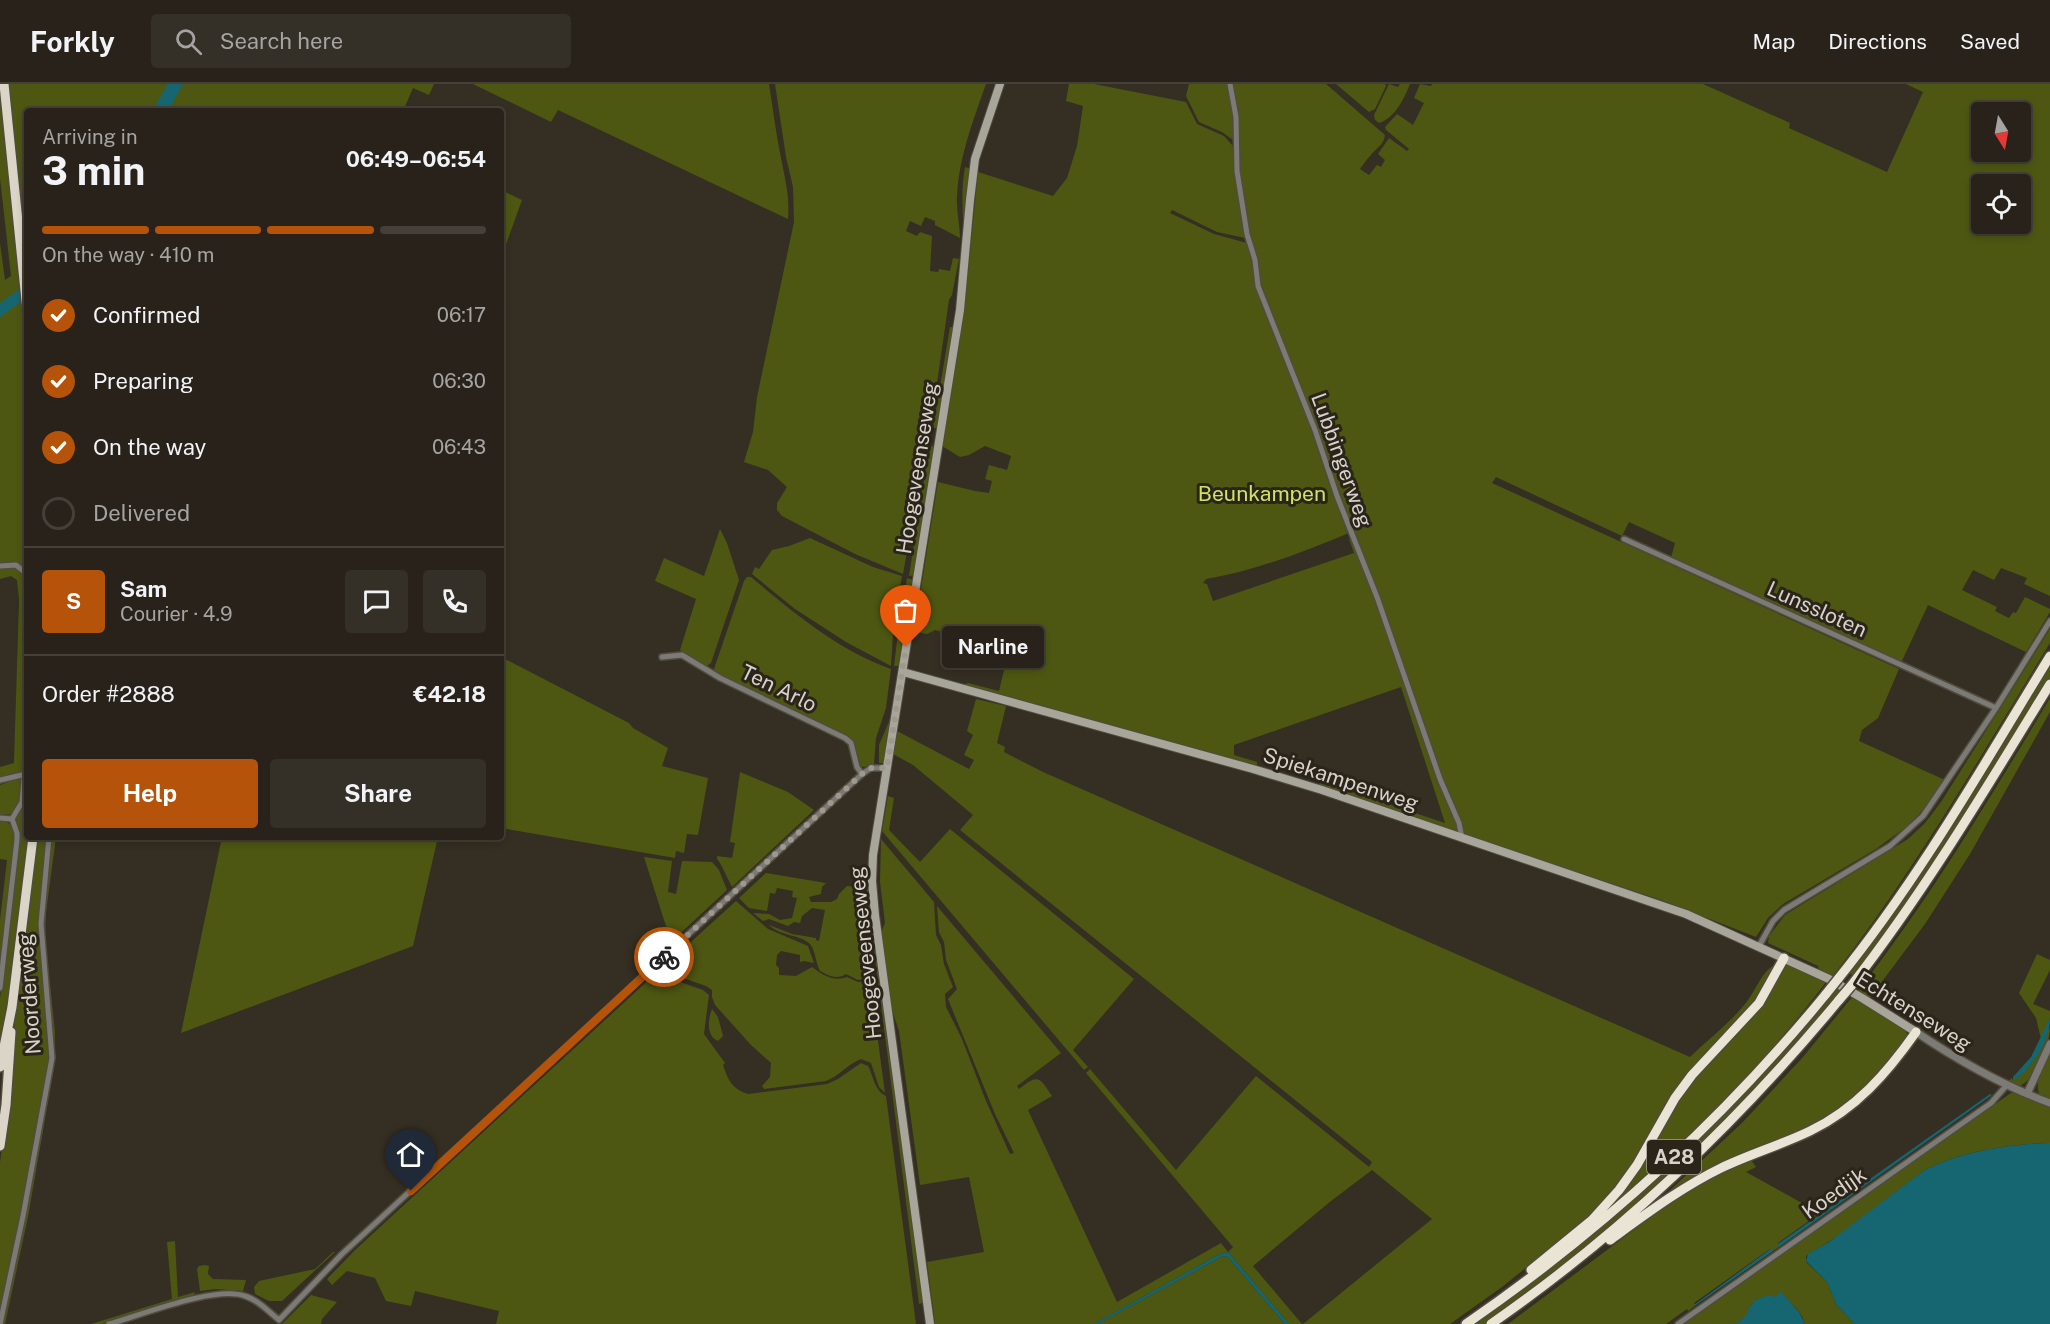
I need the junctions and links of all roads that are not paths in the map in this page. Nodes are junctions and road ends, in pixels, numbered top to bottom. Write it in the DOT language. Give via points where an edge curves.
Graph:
graph roads {
  1 [pos="4,84"];
  2 [pos="1000,84"];
  3 [pos="1230,84"];
  4 [pos="24,284"];
  5 [pos="1624,539"];
  6 [pos="0,566"];
  7 [pos="24,572"];
  8 [pos="2050,621"];
  9 [pos="2050,656"];
  10 [pos="662,657"];
  11 [pos="903,672"];
  12 [pos="2050,684"];
  13 [pos="1996,708"];
  14 [pos="887,768"];
  15 [pos="862,774"];
  16 [pos="22,775"];
  17 [pos="0,780"];
  18 [pos="24,780"];
  19 [pos="0,818"];
  20 [pos="12,819"];
  21 [pos="1462,838"];
  22 [pos="33,840"];
  23 [pos="50,840"];
  24 [pos="1759,946"];
  25 [pos="1784,958"];
  26 [pos="0,988"];
  27 [pos="12,1007"];
  28 [pos="1916,1032"];
  29 [pos="2050,1044"];
  30 [pos="0,1067"];
  31 [pos="2007,1086"];
  32 [pos="2028,1094"];
  33 [pos="2050,1103"];
  34 [pos="0,1146"];
  35 [pos="1577,1260"];
  36 [pos="1502,1299"];
  37 [pos="277,1322"];
  38 [pos="0,1324"];
  39 [pos="109,1324"];
  40 [pos="930,1324"];
  41 [pos="1466,1324"];
  42 [pos="1491,1324"];
  43 [pos="1678,1324"];
  1 -- 4 [label="highway"];
  2 -- 11 [label="main road, Hoogeveenseweg" via="975,159 959,321"];
  3 -- 21 [label="street, Lubbingerweg" via="1236,117 1237,171 1258,286 1315,430"];
  5 -- 13 [label="street, Lunssloten"];
  6 -- 7 [label="street" via="16,565"];
  8 -- 13 [label="street"];
  9 -- 36 [label="highway, A28, bridge" via="1927,855 1826,994 1743,1088 1659,1171"];
  10 -- 15 [label="street, Ten Arlo" via="682,655 720,678 845,738 851,743"];
  11 -- 14 [label="main road, Hoogeveenseweg"];
  11 -- 21 [label="main road, Spiekampenweg" via="1253,769"];
  12 -- 35 [label="highway, A28, bridge" via="1951,845 1839,1000 1784,1065 1705,1147"];
  13 -- 24 [label="street" via="1915,825 1890,846 1787,908 1773,921"];
  14 -- 15 [label="street" via="871,768"];
  14 -- 40 [label="main road, Hoogeveenseweg" via="873,855 873,890"];
  15 -- 37 [label="street" via="342,1254"];
  16 -- 17 [label="street"];
  18 -- 20 [label="street" via="22,802"];
  19 -- 20 [label="street"];
  20 -- 26 [label="street" via="17,840"];
  21 -- 24 [label="main road, Spiekampenweg" via="1686,914"];
  22 -- 27 [label="highway"];
  23 -- 38 [label="street, Noorderweg" via="41,929 52,1058"];
  24 -- 25 [label="main road, Echtenseweg"];
  25 -- 28 [label="main road, Echtenseweg" via="1862,998"];
  25 -- 36 [label="highway, A28" via="1759,1003 1680,1090 1613,1198"];
  27 -- 30 [label="highway"];
  27 -- 34 [label="highway"];
  28 -- 31 [label="street, Echtenseweg"];
  28 -- 35 [label="highway, A28" via="1881,1078 1844,1111 1807,1133 1697,1181"];
  29 -- 32 [label="street"];
  31 -- 32 [label="street, Echtenseweg"];
  31 -- 43 [label="street, Koedijk" via="1991,1102"];
  32 -- 33 [label="street, Echtenseweg"];
  35 -- 42 [label="highway, A28"];
  36 -- 41 [label="highway, A28"];
  37 -- 39 [label="street" via="251,1298 223,1292"];
}
